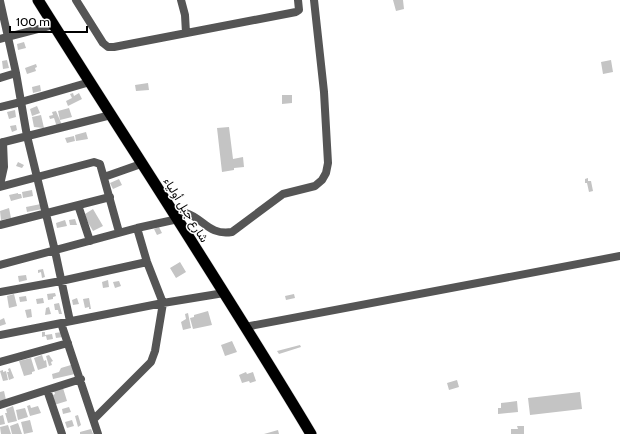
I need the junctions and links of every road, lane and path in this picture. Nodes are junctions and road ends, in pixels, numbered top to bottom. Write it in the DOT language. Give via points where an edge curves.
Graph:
graph roads {
  1 [pos="1,0"];
  2 [pos="38,0"];
  3 [pos="76,0"];
  4 [pos="181,0"];
  5 [pos="298,0"];
  6 [pos="314,0"];
  7 [pos="54,25"];
  8 [pos="186,33"];
  9 [pos="8,37"];
  10 [pos="0,39"];
  11 [pos="16,73"];
  12 [pos="0,78"];
  13 [pos="90,82"];
  14 [pos="21,102"];
  15 [pos="0,107"];
  16 [pos="111,115"];
  17 [pos="27,136"];
  18 [pos="2,143"];
  19 [pos="141,164"];
  20 [pos="37,176"];
  21 [pos="104,177"];
  22 [pos="0,186"];
  23 [pos="110,197"];
  24 [pos="78,205"];
  25 [pos="45,213"];
  26 [pos="176,215"];
  27 [pos="0,225"];
  28 [pos="137,228"];
  29 [pos="120,232"];
  30 [pos="90,241"];
  31 [pos="55,251"];
  32 [pos="620,256"];
  33 [pos="147,262"];
  34 [pos="0,265"];
  35 [pos="61,281"];
  36 [pos="0,292"];
  37 [pos="224,293"];
  38 [pos="163,303"];
  39 [pos="70,321"];
  40 [pos="61,323"];
  41 [pos="245,327"];
  42 [pos="0,335"];
  43 [pos="68,343"];
  44 [pos="0,362"];
  45 [pos="81,379"];
  46 [pos="47,390"];
  47 [pos="0,405"];
  48 [pos="94,419"];
  49 [pos="62,434"];
  50 [pos="98,434"];
  51 [pos="311,434"];
  1 -- 9 [label="street"];
  2 -- 7 [label="highway, شارع جبل أولياء"];
  3 -- 8 [label="street" via="108,47"];
  4 -- 8 [label="street"];
  5 -- 8 [label="street" via="299,10 296,12"];
  6 -- 26 [label="street" via="328,152 328,168 324,177 315,186 283,194 232,232 220,232 185,212"];
  7 -- 9 [label="street"];
  7 -- 13 [label="highway, شارع جبل أولياء"];
  9 -- 10 [label="street"];
  9 -- 11 [label="street"];
  11 -- 12 [label="street"];
  11 -- 14 [label="street"];
  13 -- 14 [label="street"];
  13 -- 16 [label="highway, شارع جبل أولياء"];
  14 -- 15 [label="street"];
  14 -- 17 [label="street"];
  16 -- 17 [label="street"];
  16 -- 19 [label="highway, شارع جبل أولياء"];
  17 -- 18 [label="street"];
  17 -- 20 [label="street"];
  18 -- 22 [label="street" via="4,167"];
  19 -- 21 [label="street"];
  19 -- 26 [label="highway, شارع جبل أولياء"];
  20 -- 21 [label="street" via="94,162 100,164"];
  20 -- 22 [label="street"];
  20 -- 25 [label="street"];
  21 -- 23 [label="street"];
  23 -- 24 [label="street"];
  23 -- 29 [label="street"];
  24 -- 25 [label="street"];
  24 -- 30 [label="street"];
  25 -- 27 [label="street"];
  25 -- 31 [label="street"];
  26 -- 28 [label="street"];
  26 -- 37 [label="highway, شارع جبل أولياء"];
  28 -- 29 [label="street"];
  28 -- 33 [label="street"];
  29 -- 30 [label="street"];
  30 -- 31 [label="street"];
  31 -- 34 [label="street"];
  31 -- 35 [label="street"];
  32 -- 41 [label="street"];
  33 -- 35 [label="street"];
  33 -- 38 [label="street"];
  35 -- 36 [label="street"];
  35 -- 39 [label="street"];
  37 -- 38 [label="street"];
  37 -- 41 [label="highway, شارع جبل أولياء"];
  38 -- 39 [label="street"];
  38 -- 48 [label="street" via="151,362"];
  39 -- 40 [label="street"];
  40 -- 42 [label="street"];
  40 -- 43 [label="street"];
  41 -- 51 [label="highway, شارع جبل أولياء"];
  43 -- 44 [label="street"];
  43 -- 45 [label="street"];
  45 -- 46 [label="street"];
  45 -- 48 [label="street"];
  46 -- 47 [label="street"];
  46 -- 49 [label="street"];
  48 -- 50 [label="street"];
}
